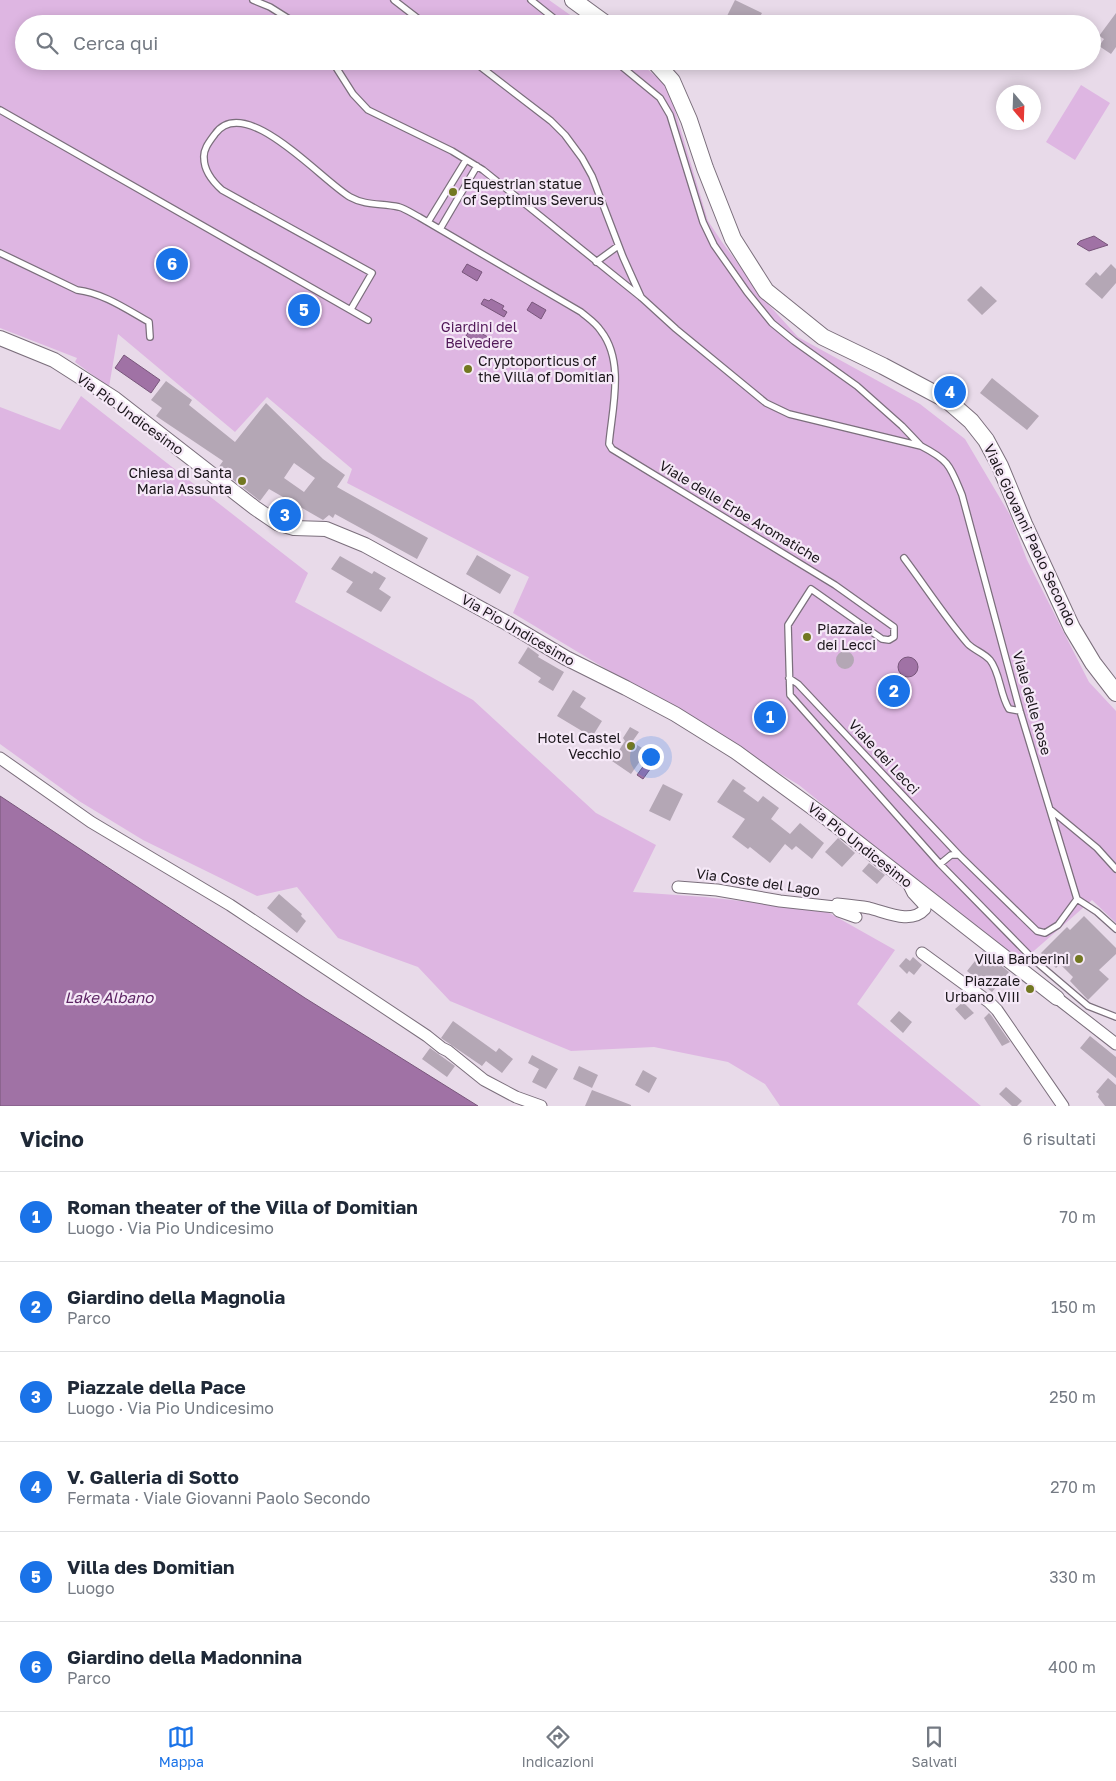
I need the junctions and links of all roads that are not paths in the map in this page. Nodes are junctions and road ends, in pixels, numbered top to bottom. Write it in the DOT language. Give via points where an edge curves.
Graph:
graph roads {
  1 [pos="254,0"];
  2 [pos="394,0"];
  3 [pos="531,0"];
  4 [pos="573,0"];
  5 [pos="283,15"];
  6 [pos="413,15"];
  7 [pos="550,15"];
  8 [pos="594,15"];
  9 [pos="338,70"];
  10 [pos="485,70"];
  11 [pos="627,70"];
  12 [pos="662,70"];
  13 [pos="0,110"];
  14 [pos="466,160"];
  15 [pos="477,166"];
  16 [pos="428,222"];
  17 [pos="440,229"];
  18 [pos="618,246"];
  19 [pos="0,253"];
  20 [pos="596,262"];
  21 [pos="642,298"];
  22 [pos="351,310"];
  23 [pos="368,320"];
  24 [pos="150,337"];
  25 [pos="0,338"];
  26 [pos="921,446"];
  27 [pos="904,558"];
  28 [pos="789,678"];
  29 [pos="1113,683"];
  30 [pos="1020,712"];
  31 [pos="0,758"];
  32 [pos="1051,810"];
  33 [pos="959,855"];
  34 [pos="940,864"];
  35 [pos="1116,870"];
  36 [pos="907,882"];
  37 [pos="678,887"];
  38 [pos="1077,900"];
  39 [pos="835,907"];
  40 [pos="856,917"];
  41 [pos="1116,929"];
  42 [pos="922,953"];
  43 [pos="1057,998"];
  44 [pos="1116,1017"];
  45 [pos="1116,1044"];
  46 [pos="541,1106"];
  47 [pos="1063,1106"];
  1 -- 5 [label="lane"];
  2 -- 6 [label="lane"];
  3 -- 7 [label="lane"];
  4 -- 8 [label="main road"];
  9 -- 14 [label="lane" via="368,110"];
  10 -- 18 [label="lane" via="565,135 592,176"];
  11 -- 26 [label="lane" via="660,98 670,115 703,222 714,245 747,292 772,323 857,386"];
  12 -- 29 [label="main road, Viale Giovanni Paolo Secondo" via="672,81 689,120 733,239 766,291 823,337 946,400 979,430 1000,466 1072,628"];
  13 -- 22 [label="lane"];
  14 -- 15 [label="lane"];
  14 -- 16 [label="lane"];
  15 -- 17 [label="lane"];
  15 -- 20 [label="lane"];
  16 -- 17 [label="lane"];
  16 -- 22 [label="lane" via="399,208 369,204 351,197 268,133 252,125 238,122 219,128 204,156 205,168 213,182 372,273"];
  17 -- 28 [label="lane, Viale delle Erbe Aromatiche" via="581,312 602,332 613,357 615,389 609,444 612,449 862,603 894,627 894,637 882,639 811,589 788,625"];
  18 -- 20 [label="lane"];
  18 -- 21 [label="lane"];
  19 -- 24 [label="lane" via="77,290 89,291 127,309 149,322"];
  20 -- 21 [label="lane"];
  21 -- 26 [label="lane" via="766,402 789,414"];
  22 -- 23 [label="lane"];
  25 -- 36 [label="street, Via Pio Undicesimo" via="54,360 115,399 277,523 294,528 326,529 365,545 682,719 736,752"];
  26 -- 30 [label="lane, Viale delle Rose" via="939,455 950,467 962,495"];
  27 -- 30 [label="lane" via="959,633 970,646 989,659 995,668 1003,700 1009,709"];
  28 -- 33 [label="lane, Viale dei Lecci"];
  28 -- 34 [label="lane, Viale dei Lecci" via="790,695"];
  30 -- 32 [label="lane, Viale delle Rose"];
  31 -- 46 [label="street" via="91,822 293,946 427,1036 484,1080"];
  32 -- 35 [label="lane" via="1097,848"];
  32 -- 38 [label="lane, Viale delle Rose"];
  33 -- 34 [label="lane" via="951,855"];
  33 -- 38 [label="lane, Viale dei Lecci" via="1037,931 1045,933 1058,925"];
  34 -- 44 [label="lane, Viale dei Lecci" via="1034,960 1088,1006"];
  36 -- 39 [label="street, Via Coste del Lago" via="925,906 924,911 900,917 863,907 837,904"];
  36 -- 43 [label="street, Via Pio Undicesimo"];
  37 -- 39 [label="street, Via Coste del Lago"];
  38 -- 41 [label="lane" via="1098,912"];
  39 -- 40 [label="street, Via Coste del Lago"];
  42 -- 47 [label="street" via="997,1010"];
  43 -- 45 [label="street"];
}
